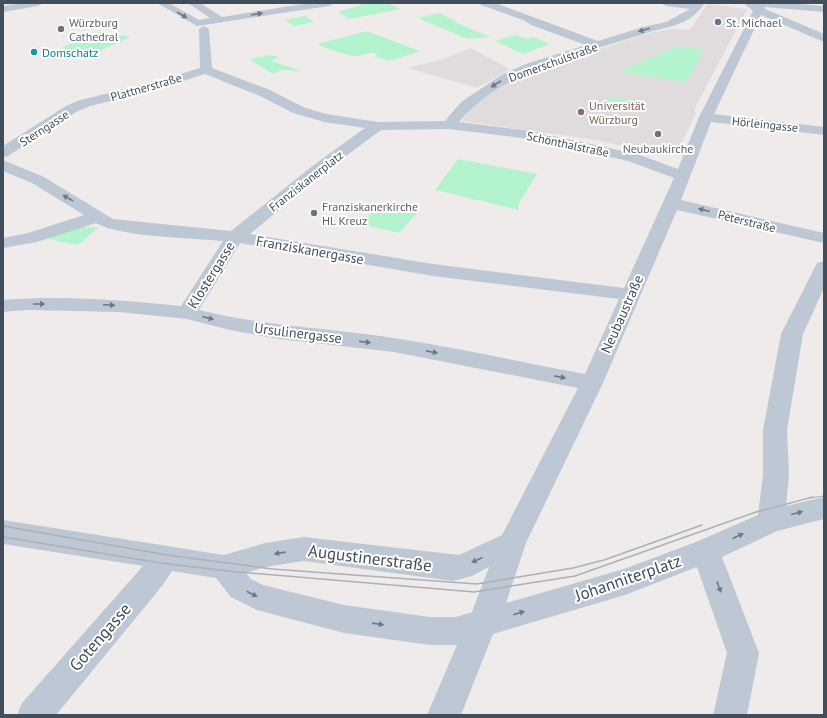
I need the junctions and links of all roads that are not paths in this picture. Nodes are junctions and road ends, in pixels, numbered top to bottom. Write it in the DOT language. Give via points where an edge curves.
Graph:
graph roads {
  1 [pos="38,3"];
  2 [pos="162,3"];
  3 [pos="193,3"];
  4 [pos="329,3"];
  5 [pos="485,3"];
  6 [pos="666,3"];
  7 [pos="748,3"];
  8 [pos="699,5"];
  9 [pos="761,6"];
  10 [pos="3,9"];
  11 [pos="824,9"];
  12 [pos="220,20"];
  13 [pos="204,26"];
  14 [pos="824,39"];
  15 [pos="597,45"];
  16 [pos="206,70"];
  17 [pos="85,103"];
  18 [pos="706,117"];
  19 [pos="449,125"];
  20 [pos="378,126"];
  21 [pos="824,130"];
  22 [pos="4,155"];
  23 [pos="683,176"];
  24 [pos="670,203"];
  25 [pos="96,217"];
  26 [pos="235,237"];
  27 [pos="824,238"];
  28 [pos="3,243"];
  29 [pos="824,267"];
  30 [pos="631,295"];
  31 [pos="5,308"];
  32 [pos="187,313"];
  33 [pos="592,383"];
  34 [pos="824,508"];
  35 [pos="770,521"];
  36 [pos="3,532"];
  37 [pos="512,543"];
  38 [pos="706,551"];
  39 [pos="164,558"];
  40 [pos="224,567"];
  41 [pos="481,624"];
  42 [pos="34,715"];
  43 [pos="444,715"];
  44 [pos="730,715"];
  1 -- 10 [label="street"];
  2 -- 13 [label="street, one-way"];
  3 -- 12 [label="street"];
  12 -- 4 [label="street, one-way"];
  5 -- 15 [label="street"];
  6 -- 8 [label="street"];
  7 -- 9 [label="street"];
  8 -- 15 [label="street, Domerschulstraße, one-way" via="682,20"];
  9 -- 11 [label="street"];
  9 -- 14 [label="street"];
  9 -- 18 [label="street, Neubaustraße"];
  12 -- 13 [label="street"];
  13 -- 16 [label="street"];
  15 -- 19 [label="street, Domerschulstraße, one-way" via="507,77 466,105"];
  16 -- 17 [label="street, Plattnerstraße"];
  16 -- 20 [label="street" via="265,92 298,110 324,118"];
  17 -- 22 [label="street, Sterngasse" via="71,109"];
  18 -- 21 [label="street, Hörleingasse"];
  18 -- 23 [label="street, Neubaustraße"];
  19 -- 20 [label="street"];
  19 -- 23 [label="street, Schönthalstraße" via="566,142 632,157"];
  20 -- 26 [label="street, Franziskanerplatz" via="321,167"];
  25 -- 22 [label="street, Franziskanergasse, one-way"];
  23 -- 24 [label="street, Neubaustraße"];
  27 -- 24 [label="street, Peterstraße, one-way"];
  24 -- 30 [label="street, Neubaustraße"];
  25 -- 26 [label="street, Franziskanergasse" via="108,223 129,227"];
  25 -- 28 [label="street" via="31,238"];
  26 -- 30 [label="street, Franziskanergasse" via="433,270"];
  26 -- 32 [label="street, Klostergasse"];
  29 -- 35 [label="street" via="792,334 776,430 776,474"];
  30 -- 33 [label="street, Neubaustraße"];
  31 -- 32 [label="street, Ursulinergasse, one-way" via="70,304"];
  32 -- 33 [label="street, Ursulinergasse, one-way" via="230,324 279,332 394,345"];
  33 -- 37 [label="street, Neubaustraße"];
  35 -- 34 [label="street, Johanniterplatz, one-way"];
  38 -- 35 [label="street, Johanniterplatz, one-way"];
  36 -- 39 [label="street, Augustinerstraße"];
  37 -- 40 [label="street, Augustinerstraße, one-way" via="472,562 452,568 304,549 265,555"];
  37 -- 41 [label="street, Neubaustraße" via="497,588"];
  41 -- 38 [label="street, Johanniterplatz, one-way" via="625,582"];
  38 -- 44 [label="street, one-way" via="743,653"];
  39 -- 40 [label="street, Augustinerstraße"];
  39 -- 42 [label="street, Gotengasse" via="152,577"];
  40 -- 41 [label="street, one-way" via="241,588 258,597 344,619 430,631 456,631"];
  41 -- 43 [label="street, Neubaustraße"];
}
